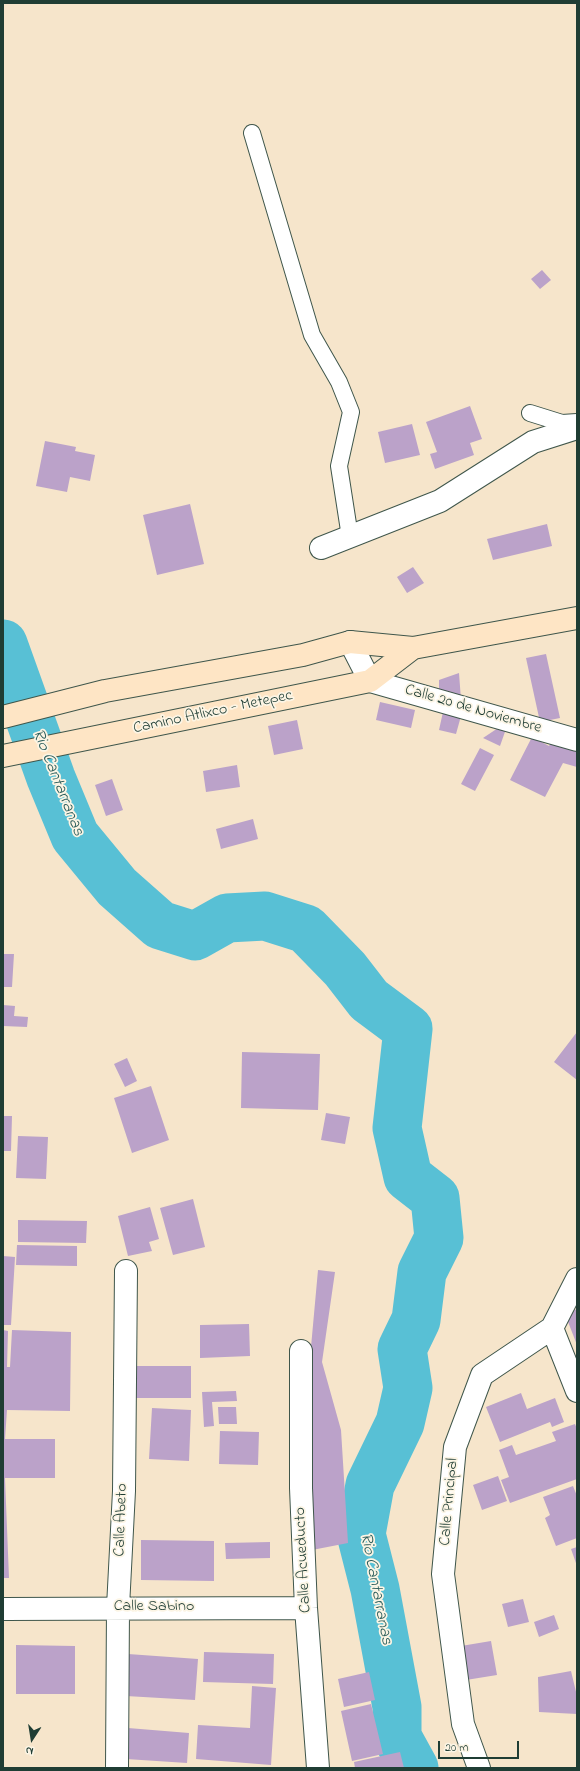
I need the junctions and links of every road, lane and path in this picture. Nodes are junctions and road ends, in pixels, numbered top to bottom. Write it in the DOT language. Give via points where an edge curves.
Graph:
graph roads {
  1 [pos="252,133"];
  2 [pos="530,413"];
  3 [pos="577,422"];
  4 [pos="577,428"];
  5 [pos="350,537"];
  6 [pos="321,548"];
  7 [pos="577,618"];
  8 [pos="350,642"];
  9 [pos="413,648"];
  10 [pos="370,681"];
  11 [pos="3,717"];
  12 [pos="577,740"];
  13 [pos="3,756"];
  14 [pos="126,1271"];
  15 [pos="577,1279"];
  16 [pos="552,1328"];
  17 [pos="301,1351"];
  18 [pos="577,1391"];
  19 [pos="118,1607"];
  20 [pos="306,1608"];
  21 [pos="3,1609"];
  22 [pos="117,1768"];
  23 [pos="318,1768"];
  24 [pos="479,1768"];
  1 -- 5 [label="lane" via="312,335 339,382 351,412 339,466"];
  2 -- 3 [label="lane" via="562,423"];
  4 -- 5 [label="street" via="533,442 440,501"];
  5 -- 6 [label="street"];
  7 -- 9 [label="main road, Camino Atlixco - Metepec"];
  8 -- 9 [label="main road, Camino Atlixco - Metepec"];
  8 -- 10 [label="street"];
  8 -- 11 [label="main road, Camino Atlixco - Metepec" via="303,655 106,691"];
  9 -- 10 [label="main road, Camino Atlixco - Metepec"];
  10 -- 12 [label="street, Calle 20 de Noviembre"];
  10 -- 13 [label="main road, Camino Atlixco - Metepec"];
  14 -- 19 [label="street, Calle Abeto" via="124,1491"];
  15 -- 16 [label="street, Calle Principal"];
  16 -- 18 [label="street"];
  16 -- 24 [label="street, Calle Principal" via="482,1375 455,1447 443,1574 463,1724"];
  17 -- 20 [label="street, Calle Acueducto" via="301,1488"];
  19 -- 20 [label="street, Calle Sabino"];
  19 -- 21 [label="street, Calle Sabino"];
  19 -- 22 [label="street, Calle Abeto"];
  20 -- 23 [label="street, Calle Acueducto"];
}
